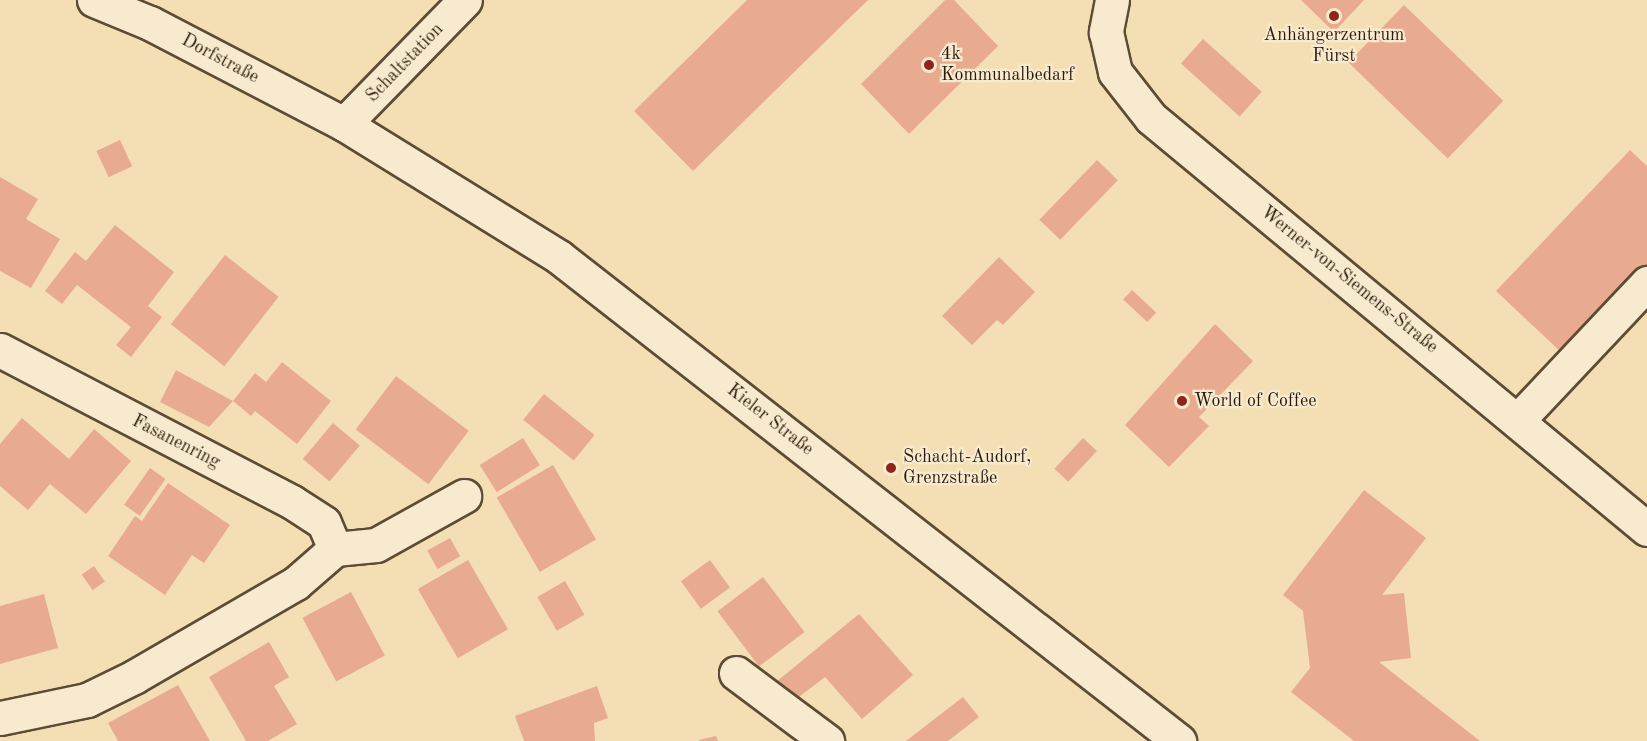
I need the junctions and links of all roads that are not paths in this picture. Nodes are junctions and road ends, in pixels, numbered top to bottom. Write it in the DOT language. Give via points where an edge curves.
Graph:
graph roads {
  1 [pos="93,0"];
  2 [pos="465,0"];
  3 [pos="1112,0"];
  4 [pos="344,124"];
  5 [pos="1647,283"];
  6 [pos="0,350"];
  7 [pos="1517,421"];
  8 [pos="464,496"];
  9 [pos="1647,529"];
  10 [pos="335,549"];
  11 [pos="736,673"];
  12 [pos="0,718"];
  13 [pos="826,741"];
  14 [pos="1179,741"];
  1 -- 4 [label="street, Dorfstraße" via="150,23"];
  2 -- 4 [label="street, Schaltstation"];
  3 -- 7 [label="street, Werner-von-Siemens-Straße" via="1106,32 1115,72 1151,118"];
  4 -- 14 [label="street, Kieler Straße" via="559,257"];
  5 -- 7 [label="street"];
  6 -- 10 [label="street, Fasanenring" via="292,502 324,523"];
  7 -- 9 [label="street, Werner-von-Siemens-Straße"];
  8 -- 10 [label="street" via="376,545"];
  10 -- 12 [label="street" via="296,583 134,677 87,700"];
  11 -- 13 [label="street"];
}
